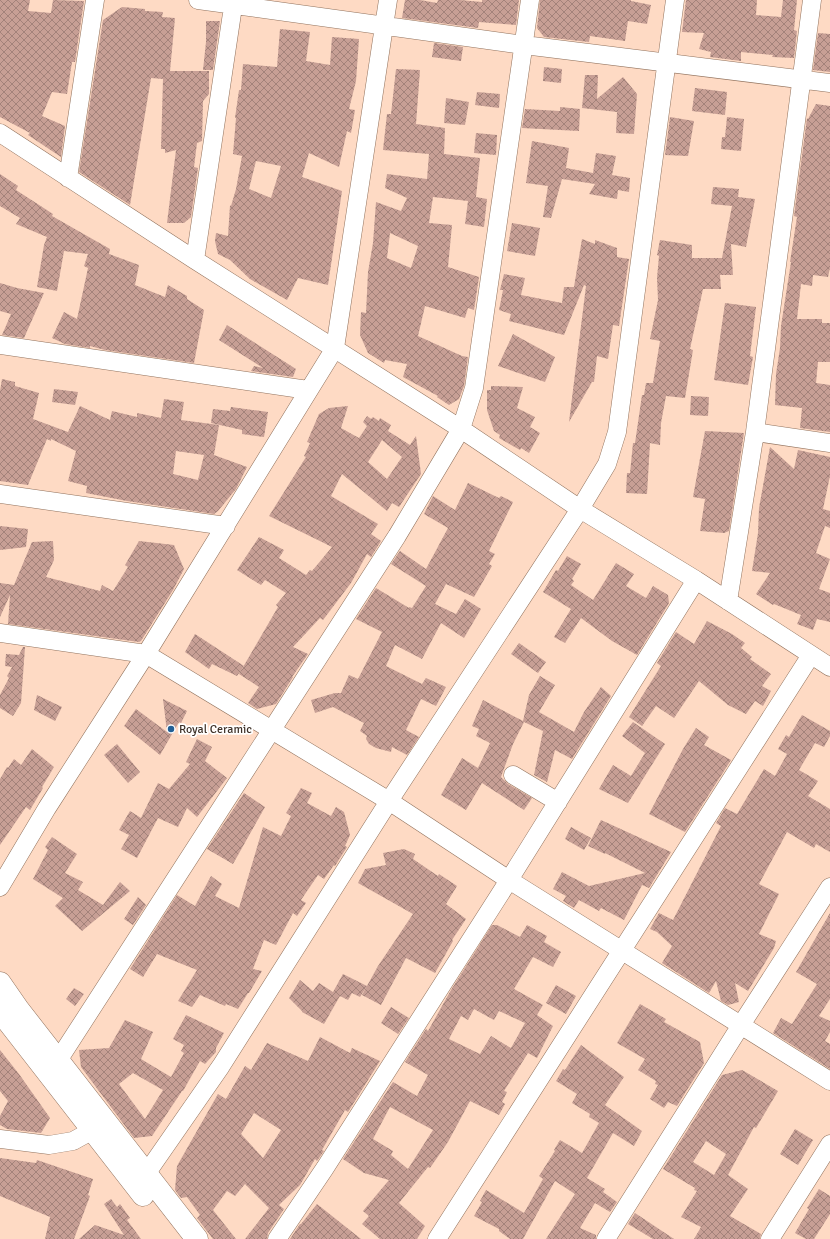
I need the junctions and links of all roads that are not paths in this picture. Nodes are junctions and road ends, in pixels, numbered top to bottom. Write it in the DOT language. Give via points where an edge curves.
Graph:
graph roads {
  1 [pos="95,0"];
  2 [pos="198,0"];
  3 [pos="388,0"];
  4 [pos="530,0"];
  5 [pos="674,0"];
  6 [pos="812,0"];
  7 [pos="233,2"];
  8 [pos="385,26"];
  9 [pos="524,45"];
  10 [pos="666,63"];
  11 [pos="801,80"];
  12 [pos="830,83"];
  13 [pos="0,133"];
  14 [pos="68,178"];
  15 [pos="195,260"];
  16 [pos="0,345"];
  17 [pos="335,348"];
  18 [pos="308,390"];
  19 [pos="461,429"];
  20 [pos="755,432"];
  21 [pos="830,443"];
  22 [pos="0,494"];
  23 [pos="580,510"];
  24 [pos="226,526"];
  25 [pos="696,580"];
  26 [pos="728,601"];
  27 [pos="0,633"];
  28 [pos="146,654"];
  29 [pos="811,655"];
  30 [pos="830,667"];
  31 [pos="272,730"];
  32 [pos="513,775"];
  33 [pos="389,801"];
  34 [pos="558,802"];
  35 [pos="510,880"];
  36 [pos="0,887"];
  37 [pos="830,887"];
  38 [pos="622,950"];
  39 [pos="0,983"];
  40 [pos="0,1011"];
  41 [pos="741,1025"];
  42 [pos="59,1059"];
  43 [pos="830,1081"];
  44 [pos="93,1130"];
  45 [pos="0,1139"];
  46 [pos="830,1144"];
  47 [pos="146,1174"];
  48 [pos="178,1239"];
  49 [pos="196,1239"];
  50 [pos="277,1239"];
  51 [pos="437,1239"];
  52 [pos="606,1239"];
  53 [pos="770,1239"];
  1 -- 14 [label="street"];
  2 -- 7 [label="street"];
  3 -- 8 [label="street"];
  4 -- 9 [label="street"];
  5 -- 10 [label="street"];
  6 -- 11 [label="street"];
  7 -- 8 [label="street"];
  7 -- 15 [label="street"];
  8 -- 9 [label="street"];
  8 -- 17 [label="street"];
  9 -- 10 [label="street"];
  9 -- 19 [label="street" via="474,388"];
  10 -- 11 [label="street"];
  10 -- 23 [label="street" via="617,432 607,464"];
  11 -- 12 [label="street"];
  11 -- 20 [label="street"];
  13 -- 14 [label="street"];
  14 -- 15 [label="street"];
  15 -- 17 [label="street"];
  16 -- 18 [label="street"];
  17 -- 18 [label="street"];
  17 -- 19 [label="street"];
  18 -- 24 [label="street"];
  19 -- 23 [label="street"];
  19 -- 31 [label="street" via="364,589"];
  20 -- 21 [label="street"];
  20 -- 26 [label="street"];
  22 -- 24 [label="street"];
  23 -- 25 [label="street"];
  23 -- 33 [label="street"];
  24 -- 28 [label="street"];
  25 -- 26 [label="street"];
  25 -- 34 [label="street"];
  26 -- 29 [label="street"];
  27 -- 28 [label="street"];
  28 -- 31 [label="street"];
  28 -- 36 [label="street" via="47,808"];
  29 -- 30 [label="street"];
  29 -- 38 [label="street"];
  31 -- 33 [label="street"];
  31 -- 42 [label="street"];
  32 -- 34 [label="street"];
  33 -- 35 [label="street"];
  33 -- 47 [label="street" via="221,1066"];
  34 -- 35 [label="street"];
  35 -- 38 [label="street"];
  35 -- 50 [label="street" via="330,1162"];
  37 -- 41 [label="street"];
  38 -- 41 [label="street"];
  38 -- 51 [label="street"];
  39 -- 42 [label="main road"];
  40 -- 44 [label="main road"];
  41 -- 43 [label="street"];
  41 -- 52 [label="street"];
  42 -- 47 [label="main road"];
  44 -- 45 [label="street" via="73,1141 49,1145"];
  44 -- 48 [label="main road"];
  46 -- 53 [label="street"];
  47 -- 49 [label="main road"];
}
